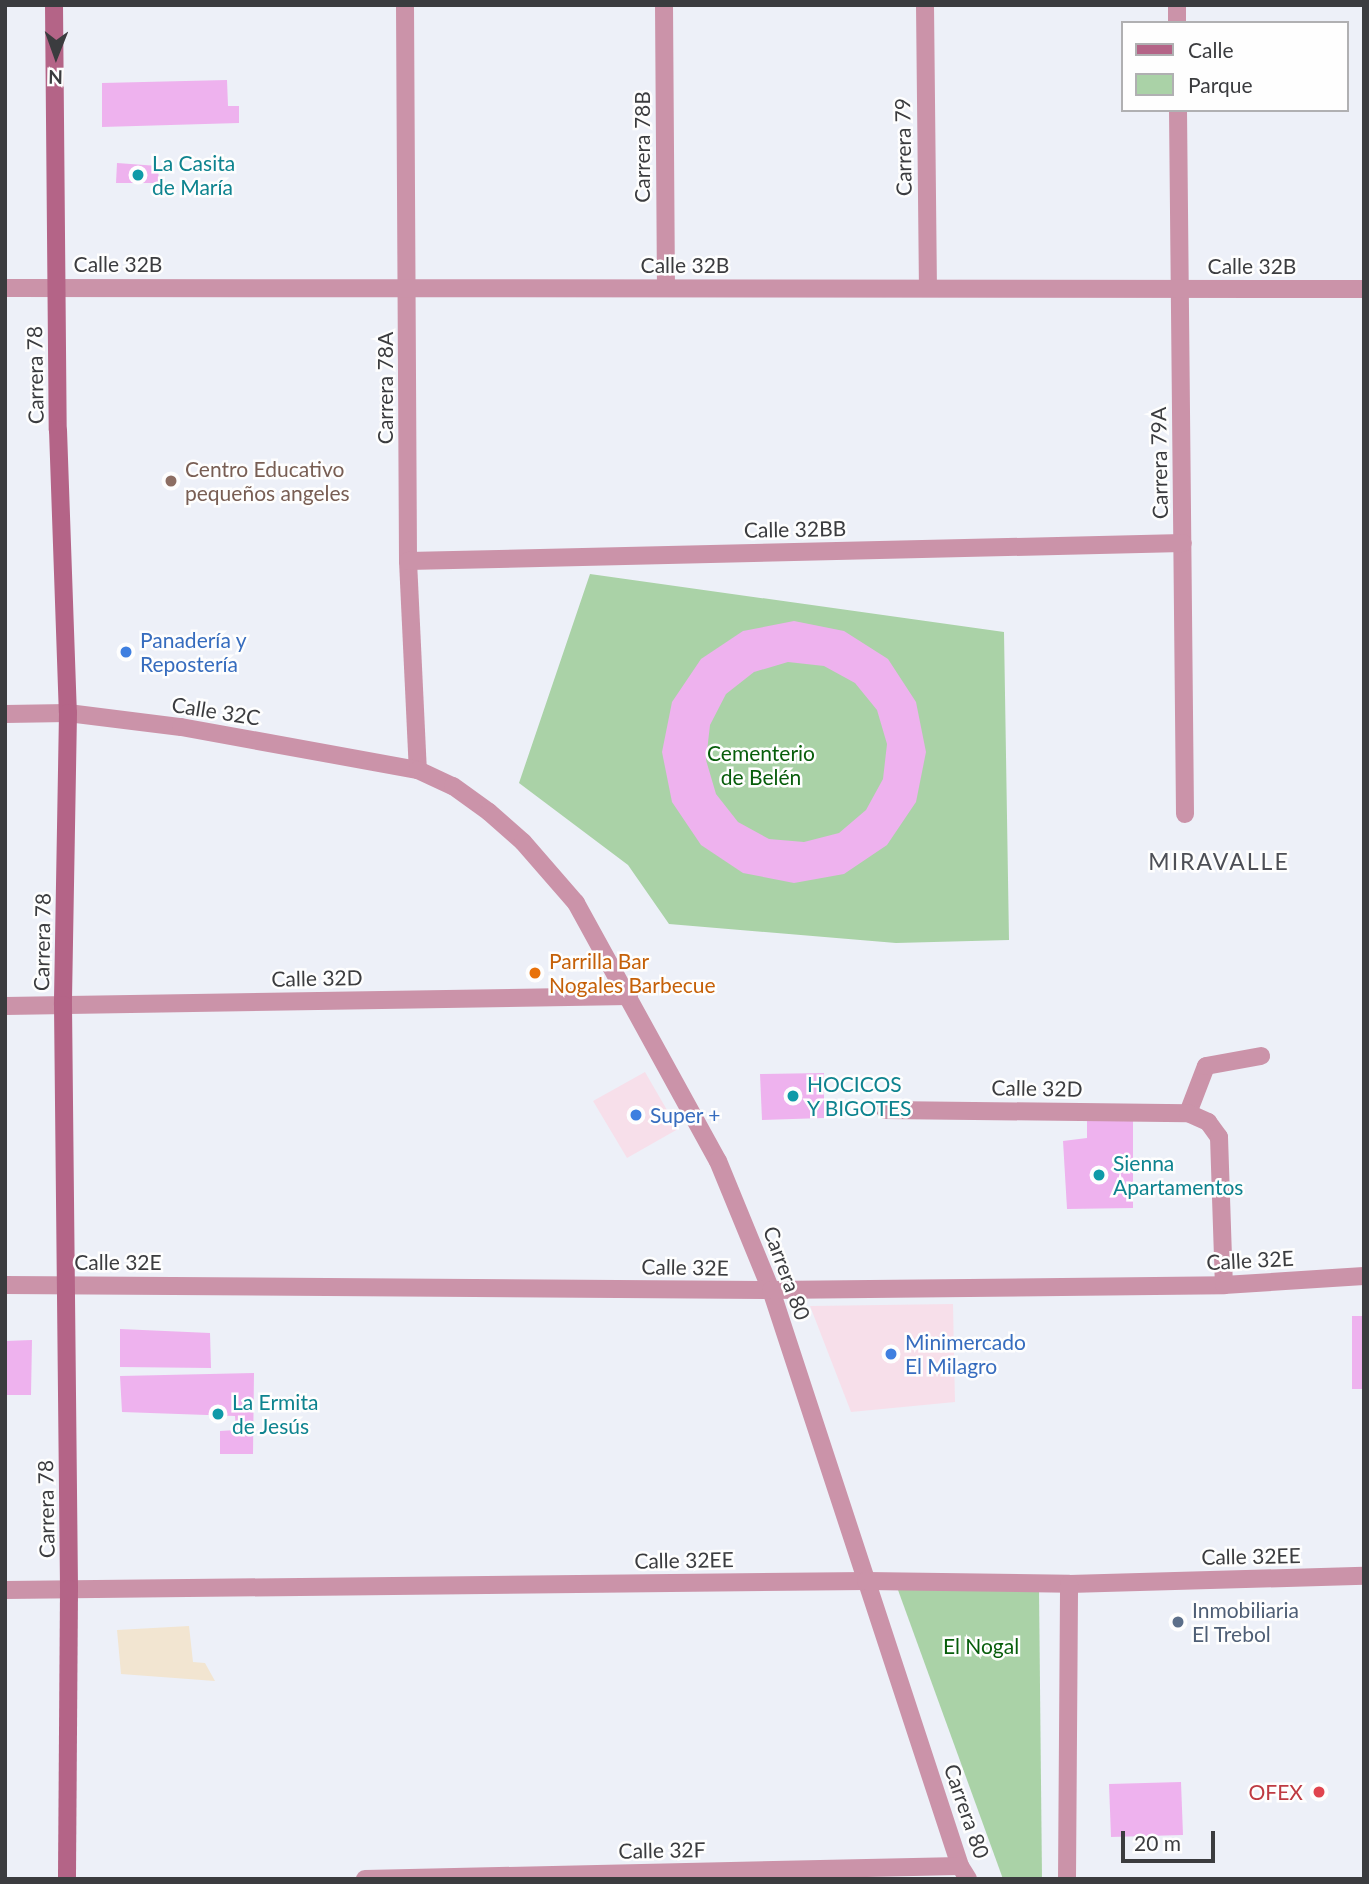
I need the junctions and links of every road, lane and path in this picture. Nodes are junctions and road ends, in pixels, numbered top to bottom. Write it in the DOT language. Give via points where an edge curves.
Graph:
graph roads {
  1 [pos="54,5"];
  2 [pos="405,5"];
  3 [pos="664,5"];
  4 [pos="925,5"];
  5 [pos="1178,112"];
  6 [pos="57,287"];
  7 [pos="5,288"];
  8 [pos="407,288"];
  9 [pos="666,288"];
  10 [pos="928,288"];
  11 [pos="1180,289"];
  12 [pos="1364,289"];
  13 [pos="1183,543"];
  14 [pos="408,561"];
  15 [pos="68,713"];
  16 [pos="5,715"];
  17 [pos="418,770"];
  18 [pos="1185,814"];
  19 [pos="629,996"];
  20 [pos="64,1005"];
  21 [pos="5,1006"];
  22 [pos="1261,1056"];
  23 [pos="886,1110"];
  24 [pos="1188,1112"];
  25 [pos="1364,1276"];
  26 [pos="66,1284"];
  27 [pos="1224,1284"];
  28 [pos="5,1285"];
  29 [pos="771,1290"];
  30 [pos="1364,1576"];
  31 [pos="866,1581"];
  32 [pos="1069,1584"];
  33 [pos="69,1589"];
  34 [pos="5,1590"];
  35 [pos="964,1872"];
  36 [pos="67,1879"];
  37 [pos="365,1879"];
  38 [pos="1067,1879"];
  1 -- 6 [label="street, Carrera 78"];
  2 -- 8 [label="street, Carrera 78A"];
  3 -- 9 [label="street, Carrera 78B"];
  4 -- 10 [label="street, Carrera 79"];
  5 -- 11 [label="street, Carrera 79A"];
  6 -- 7 [label="street, Calle 32B"];
  6 -- 8 [label="street, Calle 32B"];
  6 -- 15 [label="street, Carrera 78"];
  8 -- 9 [label="street, Calle 32B"];
  8 -- 14 [label="street, Carrera 78A"];
  9 -- 10 [label="street, Calle 32B"];
  10 -- 11 [label="street, Calle 32B"];
  11 -- 12 [label="street, Calle 32B"];
  11 -- 13 [label="street, Carrera 79A"];
  13 -- 14 [label="street, Calle 32BB"];
  13 -- 18 [label="street, Carrera 79A"];
  14 -- 17 [label="street, Carrera 78A"];
  15 -- 16 [label="street, Calle 32C"];
  15 -- 17 [label="street, Calle 32C" via="181,727"];
  15 -- 20 [label="street, Carrera 78"];
  17 -- 19 [label="street, Carrera 80" via="453,786 523,842 576,903"];
  19 -- 20 [label="street, Calle 32D"];
  19 -- 29 [label="street, Carrera 80" via="718,1161"];
  20 -- 21 [label="street, Calle 32D"];
  20 -- 26 [label="street, Carrera 78"];
  22 -- 24 [label="street" via="1206,1066"];
  23 -- 24 [label="street, Calle 32D"];
  24 -- 27 [label="street" via="1208,1122 1219,1137"];
  25 -- 27 [label="street, Calle 32E"];
  26 -- 28 [label="street, Calle 32E"];
  26 -- 29 [label="street, Calle 32E"];
  26 -- 33 [label="street, Carrera 78"];
  27 -- 29 [label="street, Calle 32E"];
  29 -- 31 [label="street, Carrera 80"];
  30 -- 32 [label="street, Calle 32EE"];
  31 -- 32 [label="street, Calle 32EE"];
  31 -- 33 [label="street, Calle 32EE"];
  31 -- 35 [label="street, Carrera 80"];
  32 -- 38 [label="street"];
  33 -- 34 [label="street, Calle 32EE"];
  33 -- 36 [label="street, Carrera 78"];
  35 -- 37 [label="street, Calle 32F"];
}
